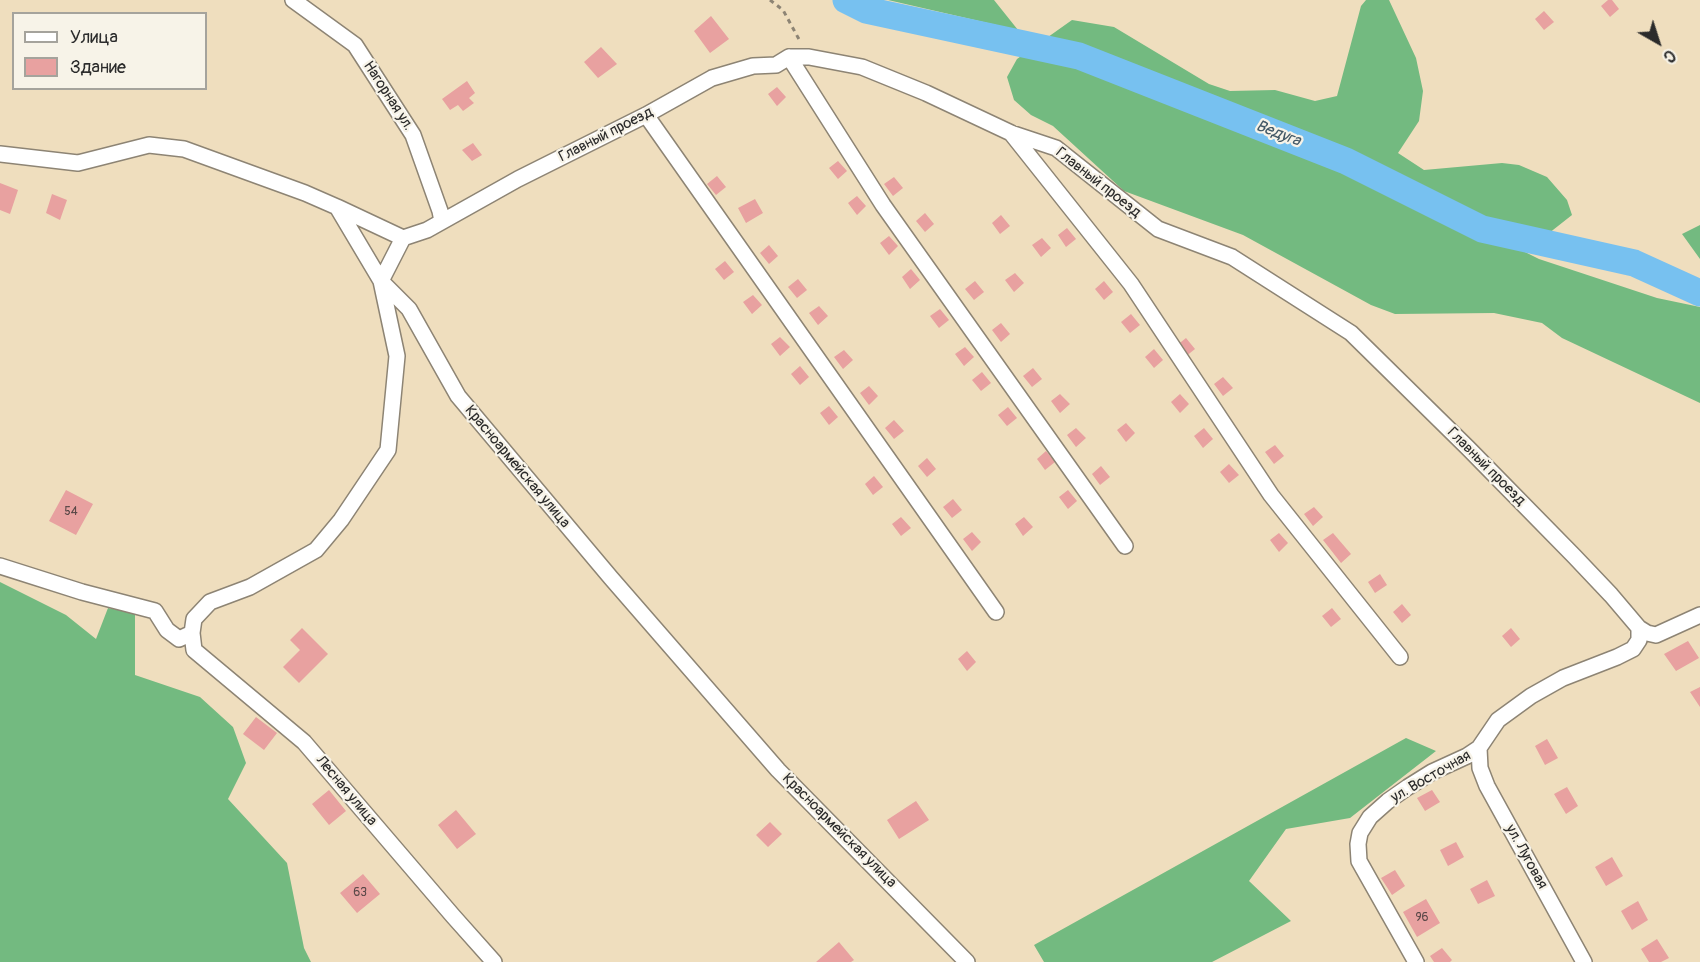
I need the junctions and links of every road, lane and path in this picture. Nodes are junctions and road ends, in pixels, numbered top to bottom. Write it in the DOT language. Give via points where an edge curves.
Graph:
graph roads {
  1 [pos="293,0"];
  2 [pos="770,0"];
  3 [pos="789,57"];
  4 [pos="809,57"];
  5 [pos="646,115"];
  6 [pos="1011,133"];
  7 [pos="0,154"];
  8 [pos="337,207"];
  9 [pos="442,221"];
  10 [pos="403,238"];
  11 [pos="381,281"];
  12 [pos="1125,546"];
  13 [pos="0,566"];
  14 [pos="996,612"];
  15 [pos="1700,615"];
  16 [pos="1639,628"];
  17 [pos="192,633"];
  18 [pos="1400,657"];
  19 [pos="1479,748"];
  20 [pos="494,962"];
  21 [pos="967,962"];
  22 [pos="1416,962"];
  23 [pos="1584,962"];
  1 -- 9 [label="street, Нагорная ул." via="355,45 413,135"];
  2 -- 4 [label="path" via="783,10"];
  3 -- 4 [label="street, Главный проезд"];
  3 -- 5 [label="street, Главный проезд" via="776,65 753,66 712,78"];
  3 -- 12 [label="street" via="883,206"];
  4 -- 6 [label="street, Главный проезд" via="862,68"];
  5 -- 9 [label="street, Главный проезд"];
  5 -- 14 [label="street"];
  6 -- 16 [label="street, Главный проезд" via="1056,148 1158,229 1232,257 1351,333 1574,556"];
  6 -- 18 [label="street" via="1131,284 1271,495"];
  7 -- 8 [label="street" via="78,163 149,145 184,150"];
  8 -- 10 [label="street"];
  8 -- 11 [label="street, Красноармейская улица"];
  9 -- 10 [label="street, Главный проезд"];
  10 -- 11 [label="street"];
  11 -- 17 [label="street" via="397,356 388,450 316,550 250,587 210,602 194,619"];
  11 -- 21 [label="street, Красноармейская улица" via="410,309 458,396 611,579 778,770"];
  13 -- 17 [label="street" via="155,611 167,630 179,639"];
  15 -- 16 [label="street" via="1656,635"];
  16 -- 19 [label="street" via="1634,649 1563,678 1531,696 1498,720"];
  17 -- 20 [label="street, Лесная улица" via="194,650 304,742"];
  19 -- 22 [label="street, ул. Восточная" via="1394,796 1370,817 1360,833 1359,861"];
  19 -- 23 [label="street, ул. Луговая" via="1480,768 1487,786"];
}
